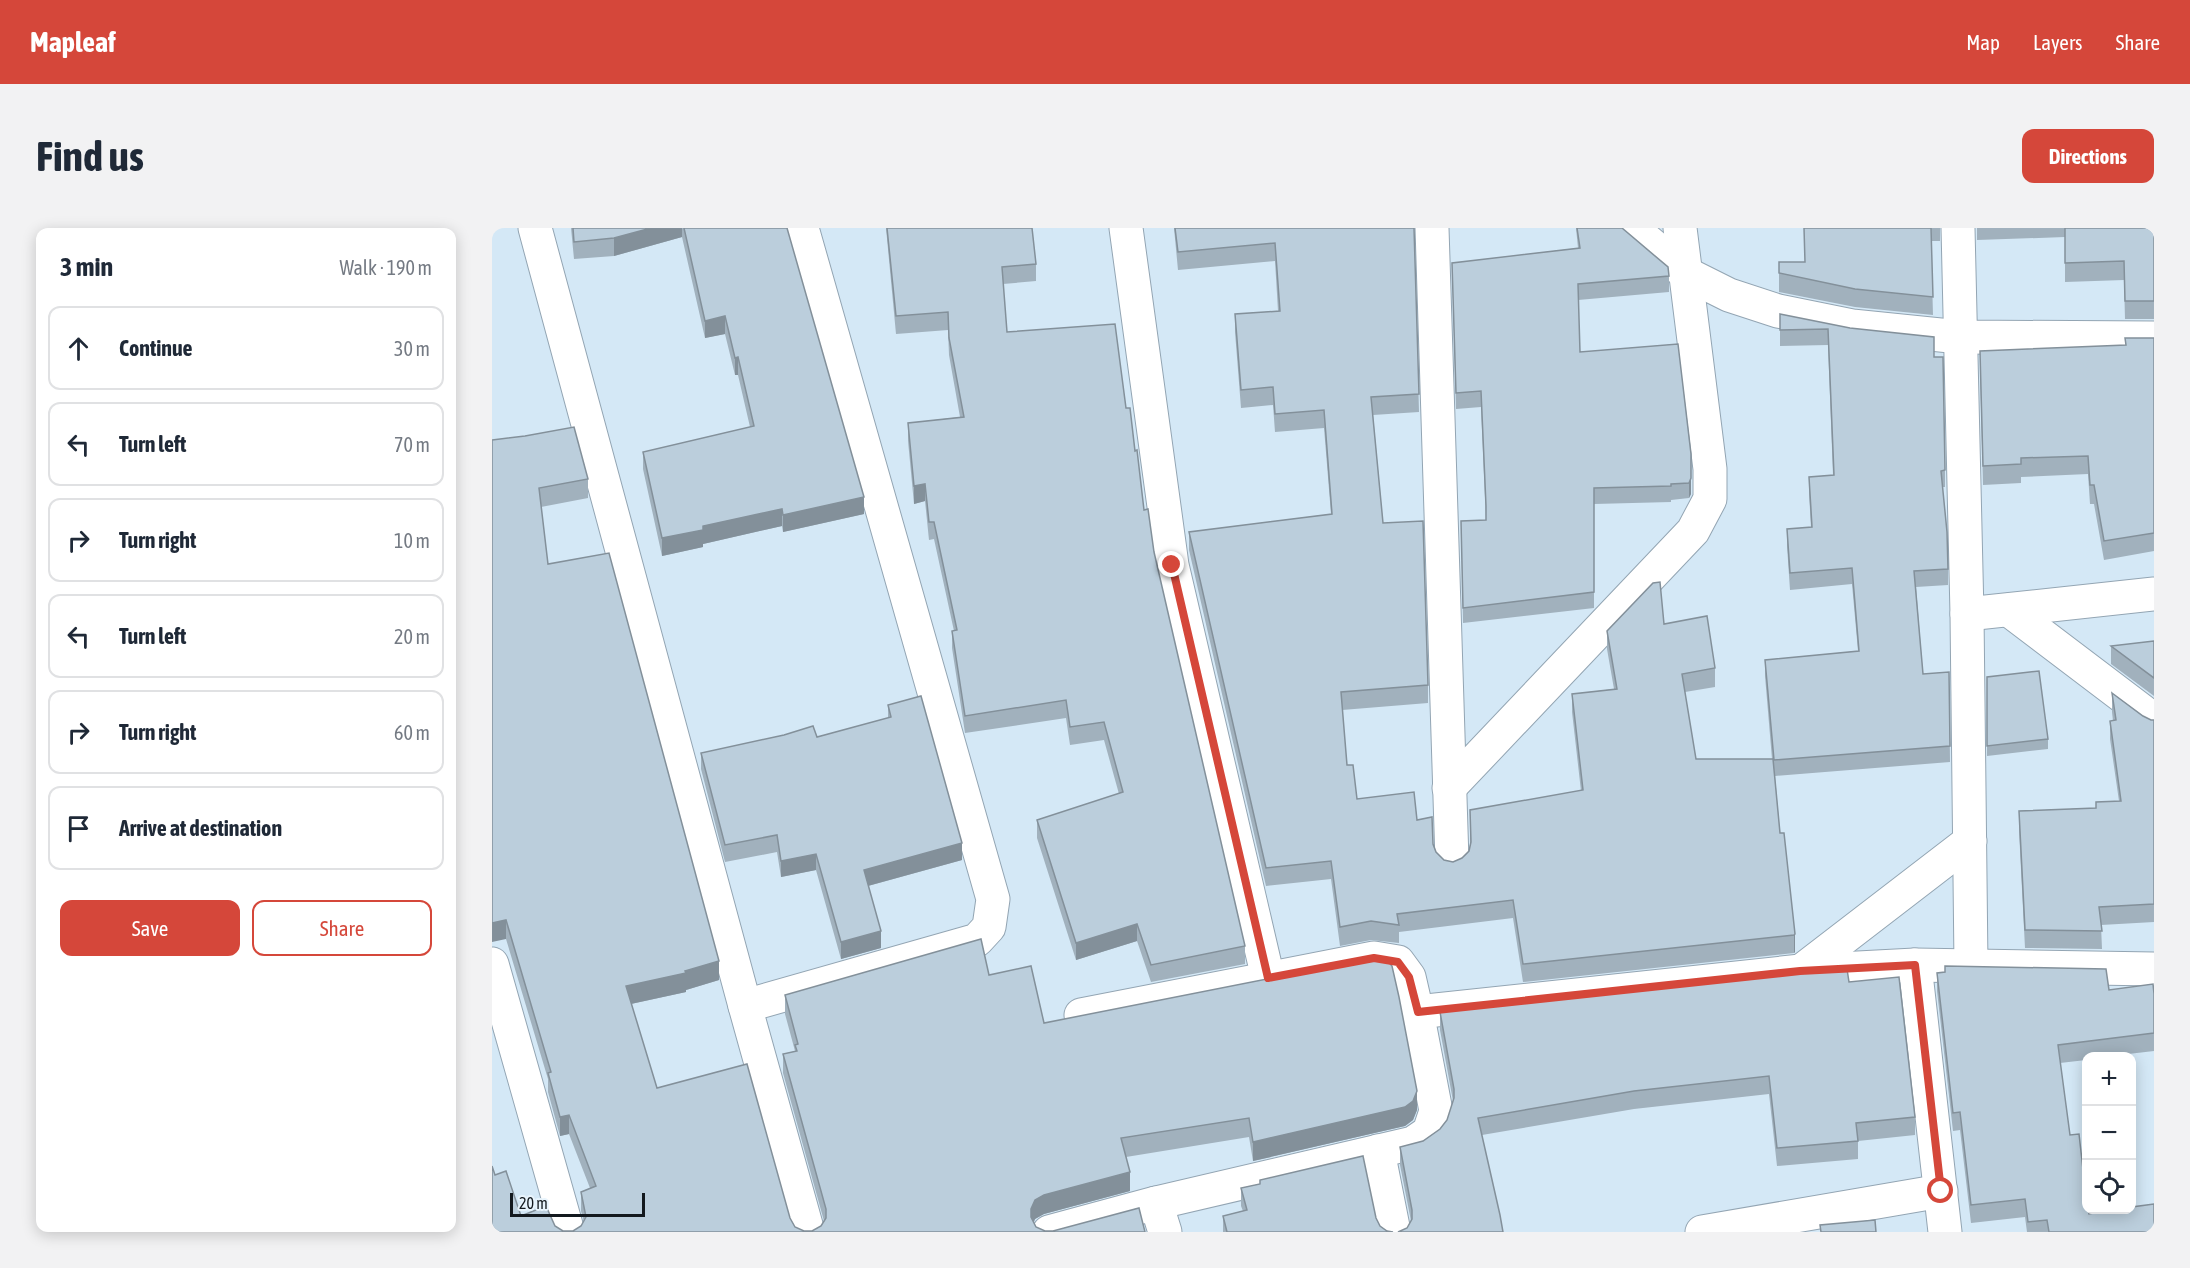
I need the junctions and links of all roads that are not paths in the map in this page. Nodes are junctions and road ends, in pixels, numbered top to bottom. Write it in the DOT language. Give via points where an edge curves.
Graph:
graph roads {
  1 [pos="535,228"];
  2 [pos="802,228"];
  3 [pos="1126,228"];
  4 [pos="1432,228"];
  5 [pos="1632,228"];
  6 [pos="1680,228"];
  7 [pos="1958,228"];
  8 [pos="1685,273"];
  9 [pos="1960,338"];
  10 [pos="2154,338"];
  11 [pos="2154,594"];
  12 [pos="2009,610"];
  13 [pos="1967,614"];
  14 [pos="2154,720"];
  15 [pos="1449,788"];
  16 [pos="1970,841"];
  17 [pos="1452,861"];
  18 [pos="492,964"];
  19 [pos="1915,965"];
  20 [pos="1971,966"];
  21 [pos="2154,969"];
  22 [pos="1800,971"];
  23 [pos="1268,978"];
  24 [pos="745,1006"];
  25 [pos="1418,1012"];
  26 [pos="1081,1015"];
  27 [pos="1378,1151"];
  28 [pos="1941,1191"];
  29 [pos="1160,1218"];
  30 [pos="568,1232"];
  31 [pos="808,1232"];
  32 [pos="1049,1232"];
  33 [pos="1394,1232"];
  34 [pos="1701,1232"];
  35 [pos="1945,1232"];
  1 -- 24 [label="street"];
  2 -- 24 [label="street" via="993,899 989,927 977,940"];
  3 -- 23 [label="street" via="1172,565"];
  4 -- 15 [label="street"];
  5 -- 8 [label="street"];
  6 -- 8 [label="street"];
  7 -- 9 [label="street"];
  8 -- 9 [label="street" via="1729,295 1779,311 1852,326"];
  8 -- 15 [label="street" via="1710,470 1710,499 1693,531"];
  9 -- 10 [label="street"];
  9 -- 13 [label="street"];
  11 -- 12 [label="street"];
  12 -- 13 [label="street"];
  12 -- 14 [label="street"];
  13 -- 16 [label="street"];
  15 -- 17 [label="street"];
  16 -- 20 [label="street"];
  16 -- 22 [label="street"];
  18 -- 30 [label="street"];
  19 -- 20 [label="street"];
  19 -- 22 [label="street"];
  19 -- 28 [label="street"];
  20 -- 21 [label="street"];
  22 -- 25 [label="street"];
  23 -- 25 [label="street" via="1374,958 1398,962 1409,977"];
  23 -- 26 [label="street"];
  24 -- 31 [label="street"];
  25 -- 27 [label="street" via="1436,1111 1429,1132 1413,1143"];
  27 -- 29 [label="street"];
  27 -- 33 [label="street"];
  28 -- 34 [label="street"];
  28 -- 35 [label="street"];
  29 -- 32 [label="street"];
}
